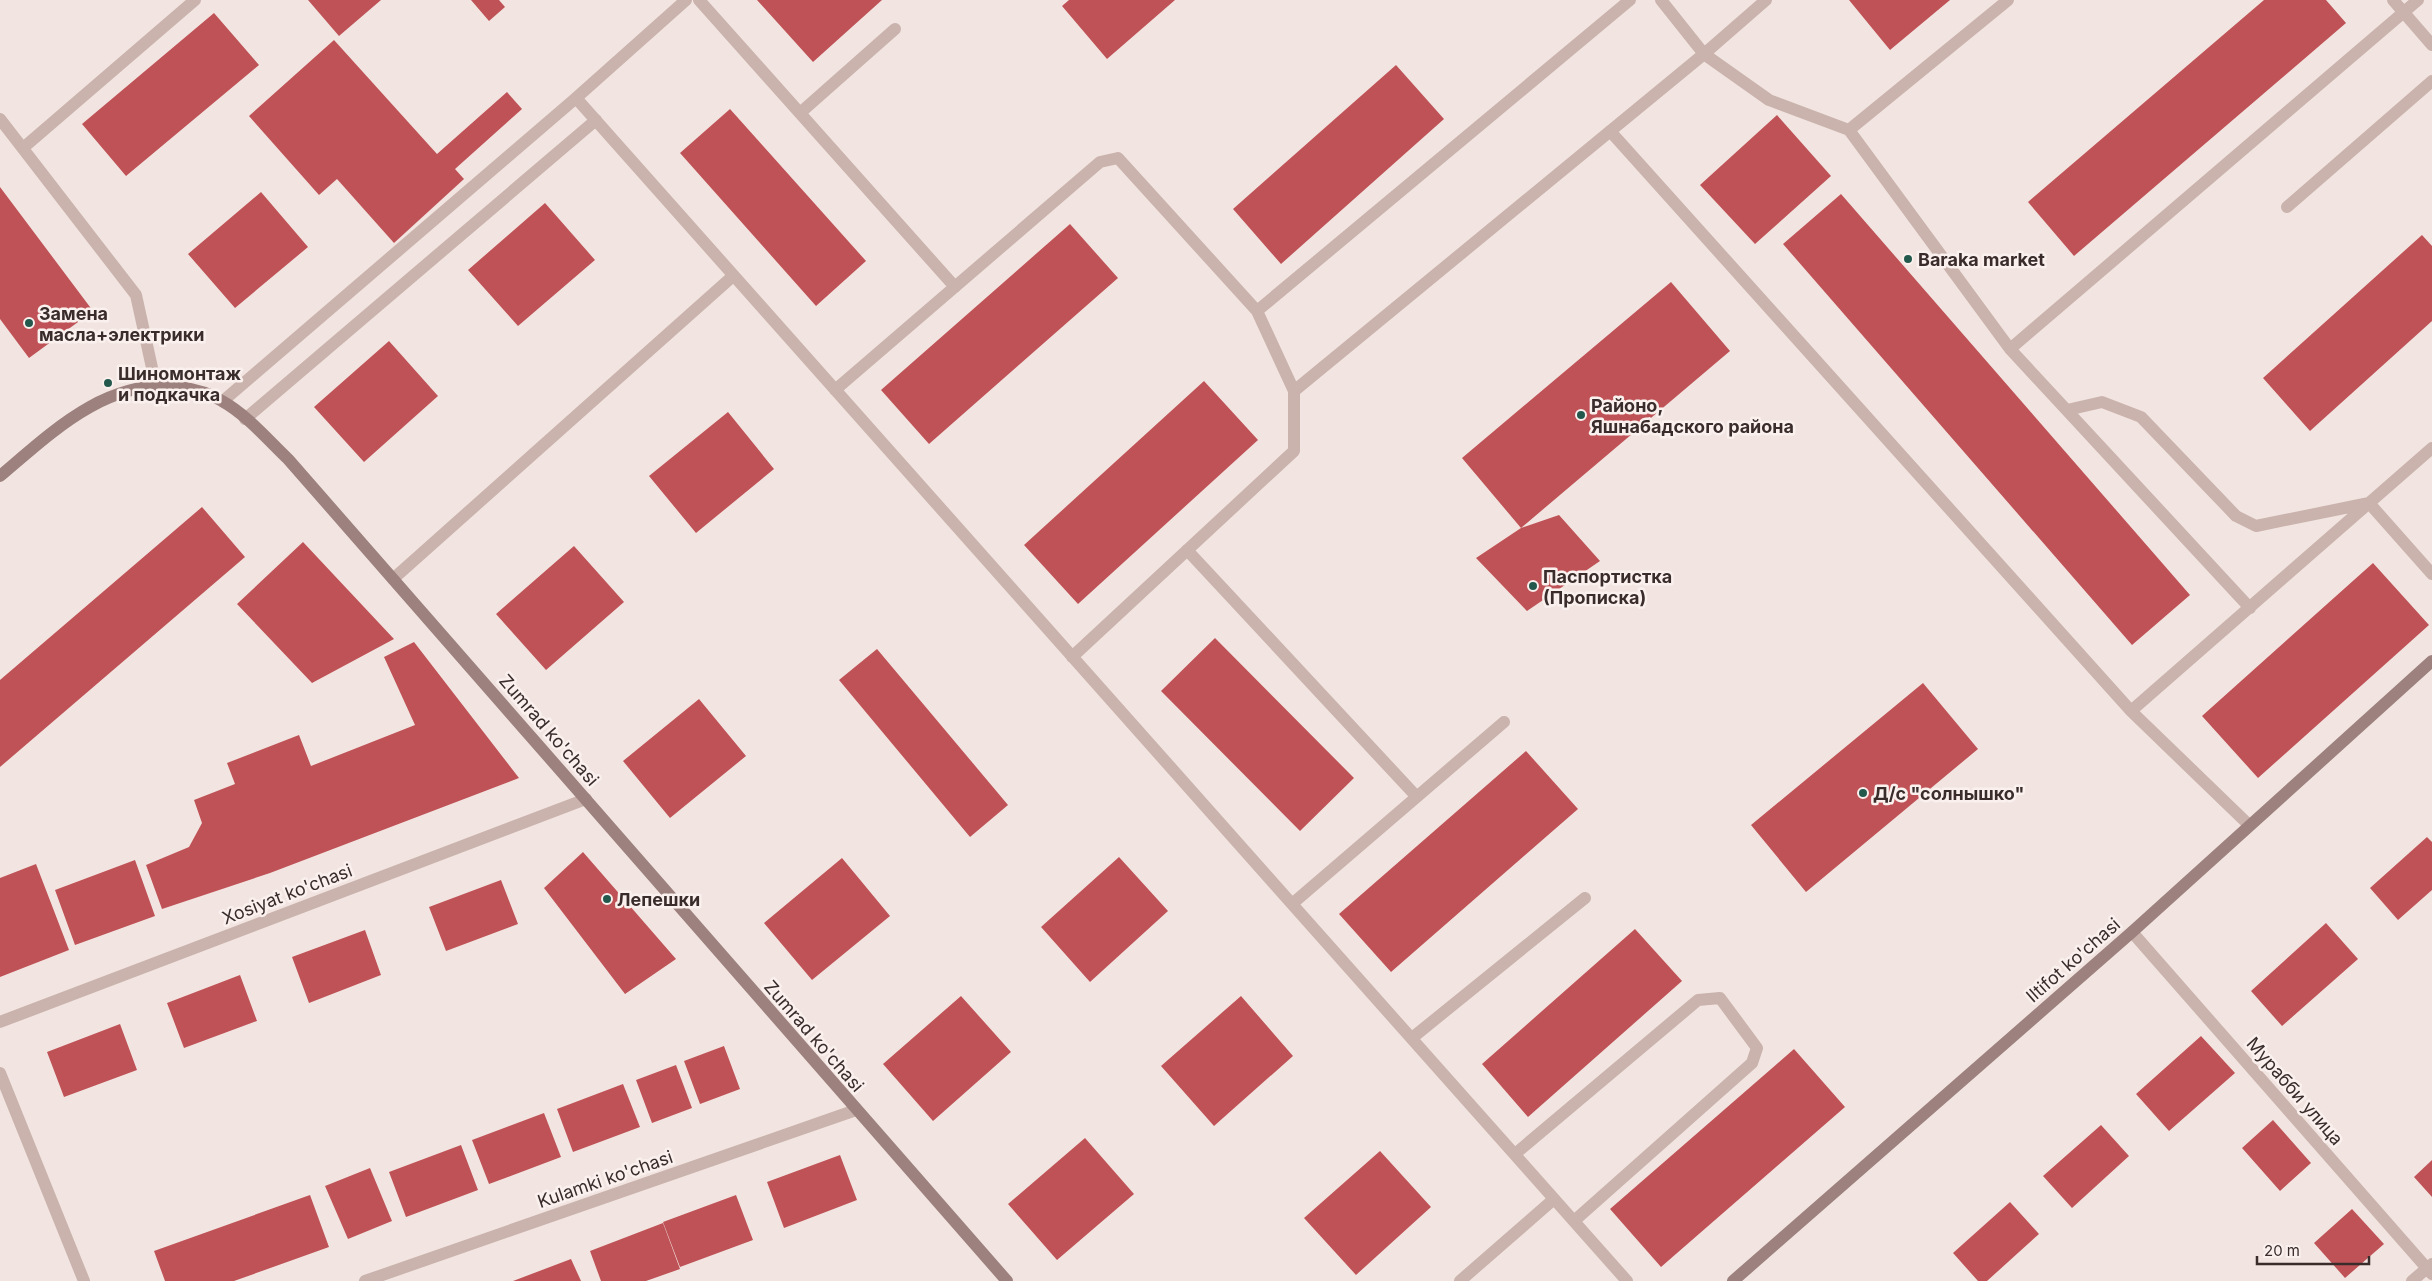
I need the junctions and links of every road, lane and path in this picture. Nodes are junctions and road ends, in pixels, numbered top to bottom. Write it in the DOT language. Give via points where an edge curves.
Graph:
graph roads {
  1 [pos="195,0"];
  2 [pos="686,0"];
  3 [pos="699,0"];
  4 [pos="1630,0"];
  5 [pos="1660,0"];
  6 [pos="1766,0"];
  7 [pos="2008,0"];
  8 [pos="2393,0"];
  9 [pos="2418,0"];
  10 [pos="895,29"];
  11 [pos="2432,45"];
  12 [pos="1704,54"];
  13 [pos="2432,81"];
  14 [pos="576,98"];
  15 [pos="800,113"];
  16 [pos="0,119"];
  17 [pos="596,120"];
  18 [pos="1849,130"];
  19 [pos="1610,131"];
  20 [pos="23,148"];
  21 [pos="2287,208"];
  22 [pos="733,276"];
  23 [pos="955,287"];
  24 [pos="1257,311"];
  25 [pos="2010,349"];
  26 [pos="156,386"];
  27 [pos="835,390"];
  28 [pos="1294,391"];
  29 [pos="223,401"];
  30 [pos="2067,410"];
  31 [pos="245,419"];
  32 [pos="2432,448"];
  33 [pos="0,476"];
  34 [pos="2369,503"];
  35 [pos="1187,550"];
  36 [pos="2432,574"];
  37 [pos="393,579"];
  38 [pos="2250,608"];
  39 [pos="1072,657"];
  40 [pos="2432,661"];
  41 [pos="2131,711"];
  42 [pos="1504,722"];
  43 [pos="1416,796"];
  44 [pos="586,799"];
  45 [pos="2249,825"];
  46 [pos="1585,898"];
  47 [pos="1292,904"];
  48 [pos="2132,932"];
  49 [pos="0,1022"];
  50 [pos="1412,1038"];
  51 [pos="0,1073"];
  52 [pos="856,1110"];
  53 [pos="1515,1154"];
  54 [pos="1554,1199"];
  55 [pos="1574,1221"];
  56 [pos="2430,1269"];
  57 [pos="84,1281"];
  58 [pos="365,1281"];
  59 [pos="1006,1281"];
  60 [pos="1460,1281"];
  61 [pos="1627,1281"];
  62 [pos="1733,1281"];
  63 [pos="2412,1281"];
  1 -- 20 [label="street"];
  2 -- 14 [label="street"];
  3 -- 15 [label="street"];
  4 -- 24 [label="street"];
  5 -- 12 [label="street"];
  6 -- 12 [label="street"];
  7 -- 18 [label="street"];
  8 -- 11 [label="street"];
  9 -- 25 [label="street"];
  10 -- 15 [label="street"];
  12 -- 18 [label="street" via="1769,100"];
  12 -- 19 [label="street"];
  13 -- 21 [label="street"];
  14 -- 17 [label="street"];
  14 -- 29 [label="street"];
  15 -- 23 [label="street"];
  16 -- 20 [label="street"];
  17 -- 22 [label="street"];
  17 -- 31 [label="street"];
  18 -- 25 [label="street"];
  19 -- 28 [label="street"];
  19 -- 41 [label="street"];
  20 -- 26 [label="street" via="136,295"];
  22 -- 27 [label="street"];
  22 -- 37 [label="street"];
  23 -- 24 [label="street" via="1100,162 1118,158"];
  23 -- 27 [label="street"];
  24 -- 28 [label="street"];
  25 -- 30 [label="street"];
  26 -- 29 [label="street, Zumrad ko'chasi" via="187,388"];
  26 -- 33 [label="street, Zumrad ko'chasi" via="120,394 92,406 57,428"];
  27 -- 39 [label="street"];
  28 -- 35 [label="street" via="1294,451"];
  29 -- 31 [label="street, Zumrad ko'chasi"];
  30 -- 34 [label="street" via="2102,402 2141,417 2236,516 2256,526"];
  30 -- 38 [label="street"];
  31 -- 37 [label="street, Zumrad ko'chasi" via="288,459"];
  32 -- 34 [label="street"];
  34 -- 36 [label="street"];
  34 -- 38 [label="street"];
  35 -- 39 [label="street"];
  35 -- 43 [label="street"];
  37 -- 44 [label="street, Zumrad ko'chasi"];
  38 -- 41 [label="street"];
  39 -- 47 [label="street"];
  40 -- 45 [label="street, Iltifot ko'chasi"];
  41 -- 45 [label="street"];
  42 -- 43 [label="street"];
  43 -- 47 [label="street"];
  44 -- 49 [label="street, Xosiyat ko'chasi"];
  44 -- 52 [label="street, Zumrad ko'chasi"];
  45 -- 48 [label="street, Iltifot ko'chasi"];
  46 -- 50 [label="street"];
  47 -- 50 [label="street"];
  48 -- 56 [label="street, Мурабби улица"];
  48 -- 62 [label="street, Iltifot ko'chasi"];
  50 -- 53 [label="street"];
  51 -- 57 [label="street"];
  52 -- 58 [label="street, Kulamki ko'chasi"];
  52 -- 59 [label="street, Zumrad ko'chasi"];
  53 -- 54 [label="street"];
  53 -- 55 [label="street" via="1698,1000 1720,998 1757,1048 1752,1063"];
  54 -- 55 [label="street"];
  54 -- 60 [label="street"];
  55 -- 61 [label="street"];
  56 -- 63 [label="street"];
}
